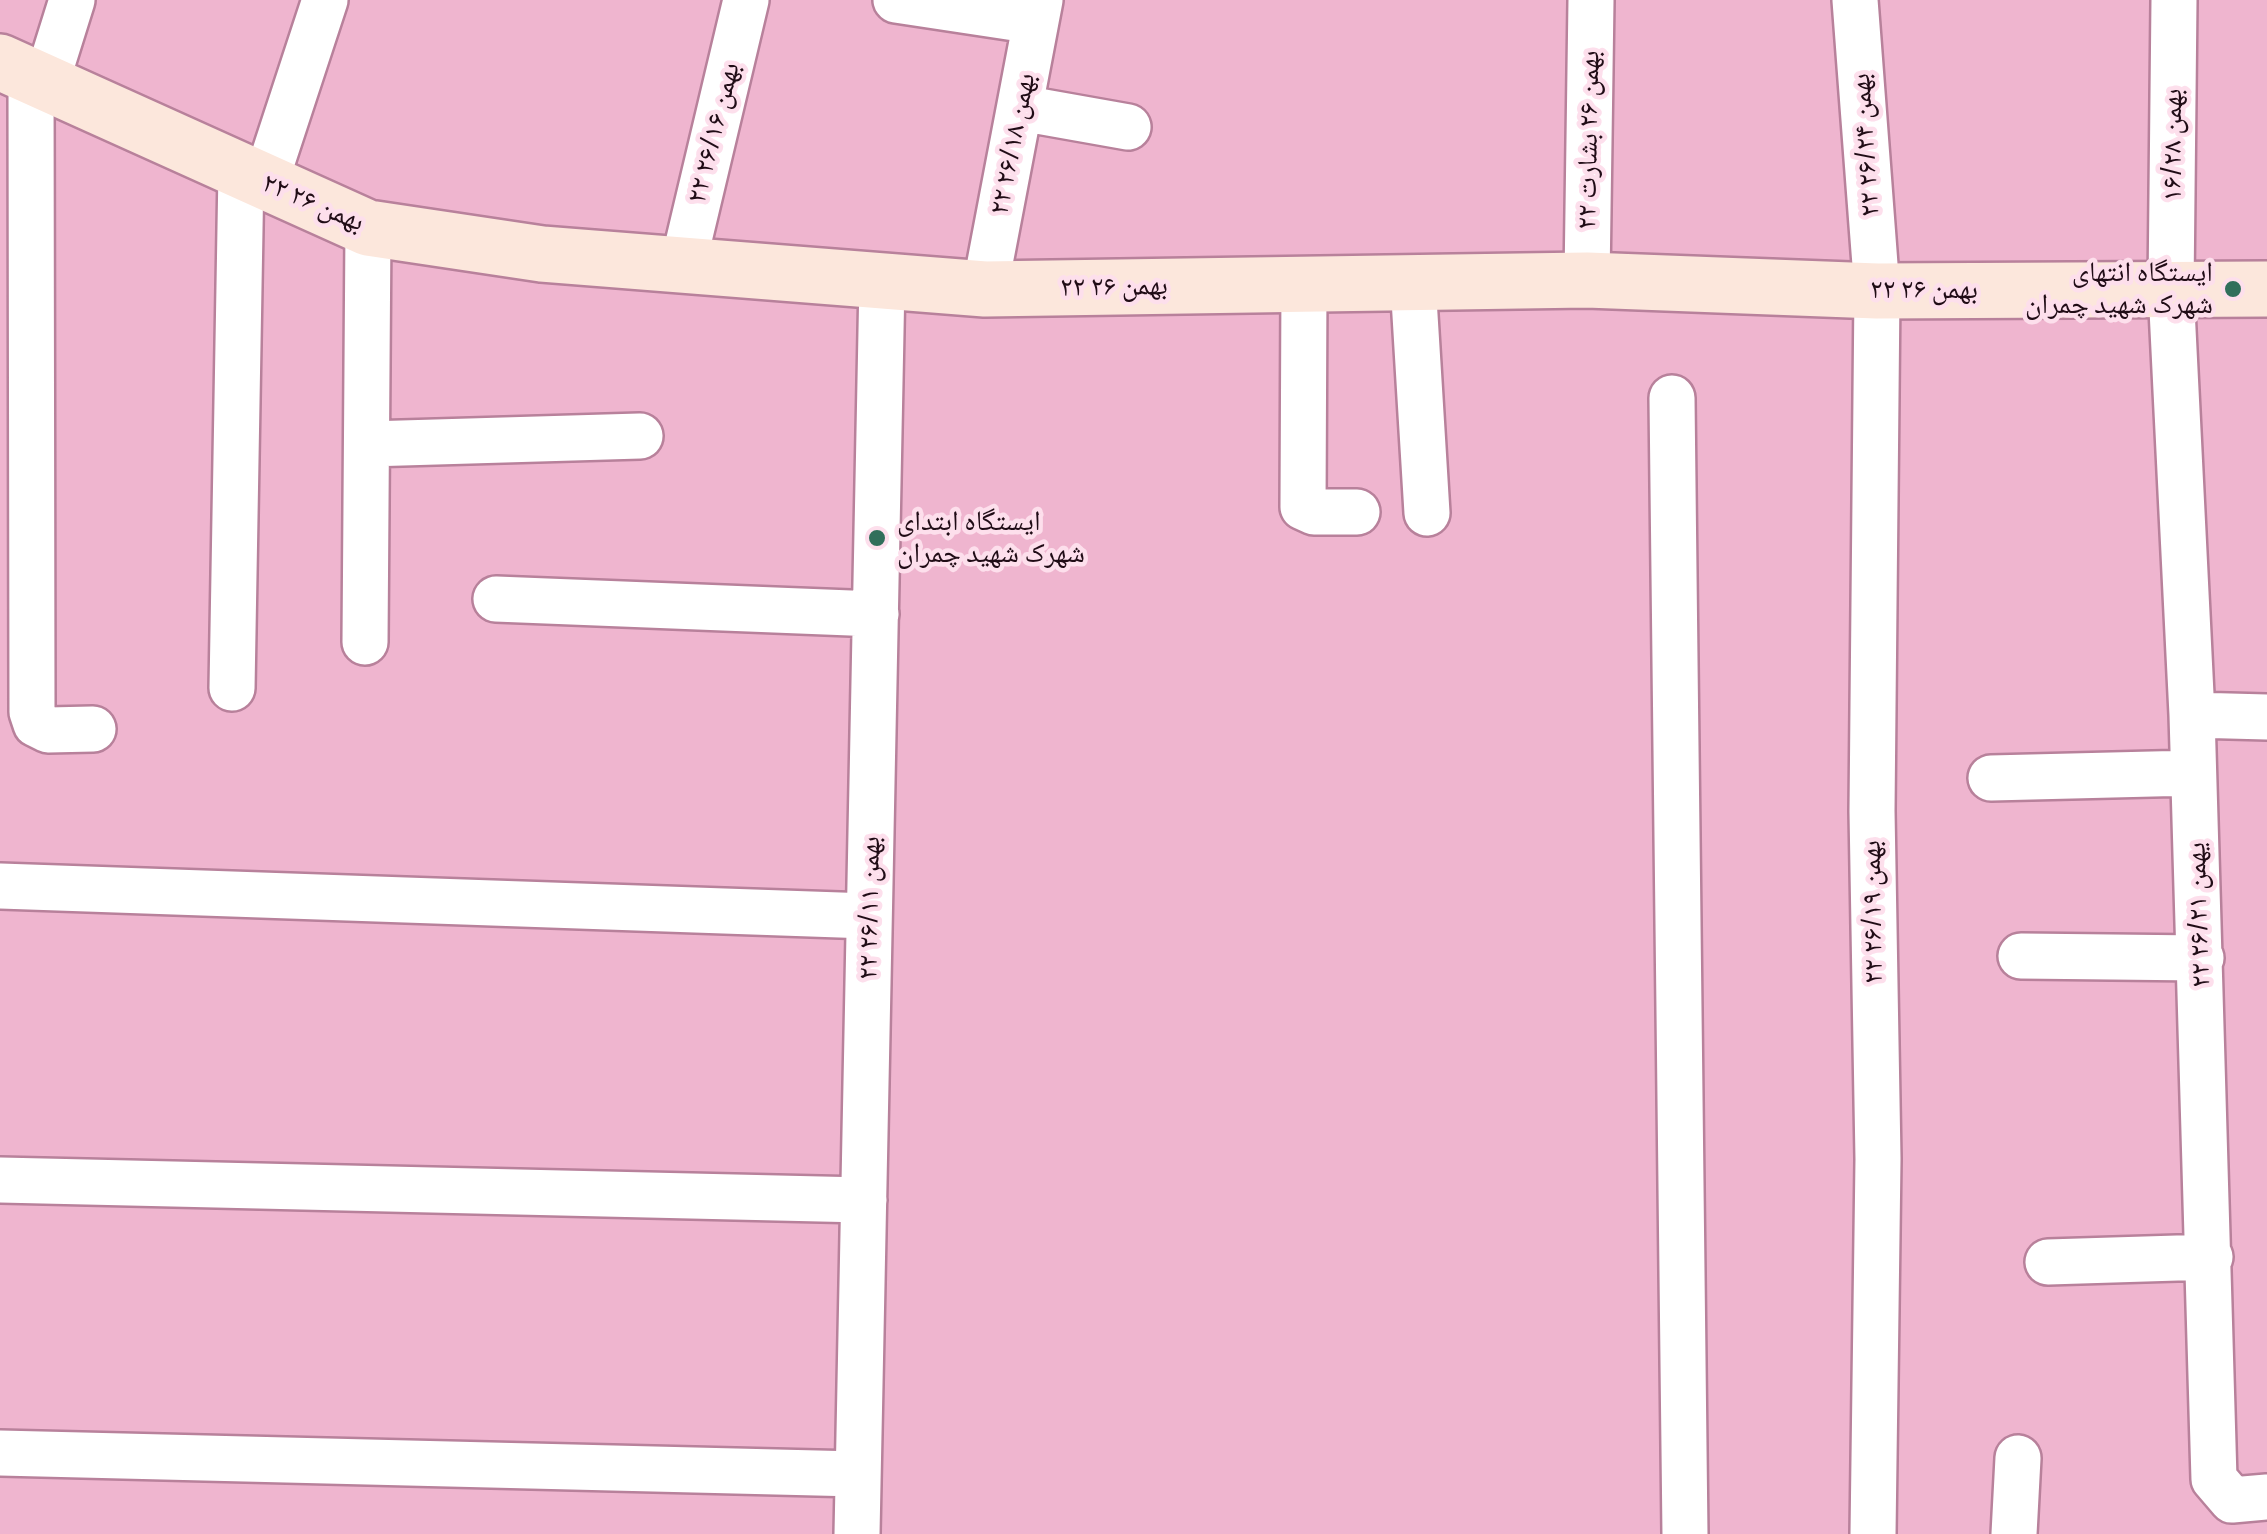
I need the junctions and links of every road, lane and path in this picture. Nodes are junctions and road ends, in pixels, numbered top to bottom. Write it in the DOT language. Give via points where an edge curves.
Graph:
graph roads {
  1 [pos="72,0"];
  2 [pos="325,0"];
  3 [pos="746,0"];
  4 [pos="896,0"];
  5 [pos="1591,0"];
  6 [pos="1856,0"];
  7 [pos="2174,0"];
  8 [pos="1038,10"];
  9 [pos="26,72"];
  10 [pos="1021,108"];
  11 [pos="1128,128"];
  12 [pos="254,177"];
  13 [pos="368,228"];
  14 [pos="682,265"];
  15 [pos="1587,280"];
  16 [pos="882,281"];
  17 [pos="1413,282"];
  18 [pos="1304,284"];
  19 [pos="985,289"];
  20 [pos="2267,289"];
  21 [pos="2171,290"];
  22 [pos="1876,291"];
  23 [pos="1672,398"];
  24 [pos="640,436"];
  25 [pos="368,444"];
  26 [pos="1356,512"];
  27 [pos="1427,512"];
  28 [pos="496,598"];
  29 [pos="876,614"];
  30 [pos="365,642"];
  31 [pos="232,688"];
  32 [pos="2192,715"];
  33 [pos="2267,717"];
  34 [pos="93,729"];
  35 [pos="2193,773"];
  36 [pos="1991,778"];
  37 [pos="0,886"];
  38 [pos="869,916"];
  39 [pos="2021,956"];
  40 [pos="2200,958"];
  41 [pos="0,1180"];
  42 [pos="864,1200"];
  43 [pos="2210,1256"];
  44 [pos="2048,1262"];
  45 [pos="0,1453"];
  46 [pos="2018,1458"];
  47 [pos="858,1474"];
  48 [pos="2267,1498"];
  49 [pos="857,1534"];
  50 [pos="1685,1534"];
  51 [pos="1874,1534"];
  52 [pos="2014,1534"];
  1 -- 9 [label="street"];
  2 -- 12 [label="street"];
  3 -- 14 [label="street, ۲۲ بهمن ۲۶/۱۶"];
  4 -- 8 [label="street"];
  5 -- 15 [label="street, بهمن ۲۶ بشارت ۲۲"];
  6 -- 22 [label="street, ۲۲ بهمن ۲۶/۲۴"];
  7 -- 21 [label="street, بهمن ۱۶/۲۸"];
  8 -- 10 [label="street, ۲۲ بهمن ۲۶/۱۸"];
  9 -- 12 [label="street, ۲۲ بهمن ۲۶"];
  9 -- 34 [label="street" via="32,712 48,730"];
  10 -- 11 [label="street"];
  10 -- 19 [label="street, ۲۲ بهمن ۲۶/۱۸"];
  12 -- 13 [label="street, ۲۲ بهمن ۲۶"];
  12 -- 31 [label="street"];
  13 -- 14 [label="street, ۲۲ بهمن ۲۶" via="542,254"];
  13 -- 25 [label="street"];
  14 -- 16 [label="street, ۲۲ بهمن ۲۶"];
  15 -- 17 [label="street, ۲۲ بهمن ۲۶"];
  15 -- 22 [label="street, ۲۲ بهمن ۲۶"];
  16 -- 19 [label="street, ۲۲ بهمن ۲۶"];
  16 -- 29 [label="street, ۲۲ بهمن ۲۶/۱۱"];
  17 -- 18 [label="street, ۲۲ بهمن ۲۶"];
  17 -- 27 [label="street"];
  18 -- 19 [label="street, ۲۲ بهمن ۲۶"];
  18 -- 26 [label="street" via="1303,507"];
  20 -- 21 [label="street, ۲۲ بهمن ۲۶"];
  21 -- 22 [label="street, ۲۲ بهمن ۲۶"];
  21 -- 32 [label="street, ۲۲ یهمن ۲۶/۲۱"];
  22 -- 51 [label="street, ۲۲ بهمن ۲۶/۱۹"];
  23 -- 50 [label="street"];
  24 -- 25 [label="street"];
  25 -- 30 [label="street"];
  28 -- 29 [label="street"];
  29 -- 38 [label="street, ۲۲ بهمن ۲۶/۱۱"];
  32 -- 33 [label="street"];
  32 -- 35 [label="street, ۲۲ یهمن ۲۶/۲۱"];
  35 -- 36 [label="street"];
  35 -- 40 [label="street, ۲۲ یهمن ۲۶/۲۱"];
  37 -- 38 [label="street"];
  38 -- 42 [label="street, ۲۲ بهمن ۲۶/۱۱"];
  39 -- 40 [label="street"];
  40 -- 43 [label="street, ۲۲ یهمن ۲۶/۲۱"];
  41 -- 42 [label="street"];
  42 -- 47 [label="street, ۲۲ بهمن ۲۶/۱۱"];
  43 -- 44 [label="street"];
  43 -- 48 [label="street, ۲۲ یهمن ۲۶/۲۱" via="2214,1479 2232,1500"];
  45 -- 47 [label="street"];
  46 -- 52 [label="street"];
  47 -- 49 [label="street, ۲۲ بهمن ۲۶/۱۱"];
}
